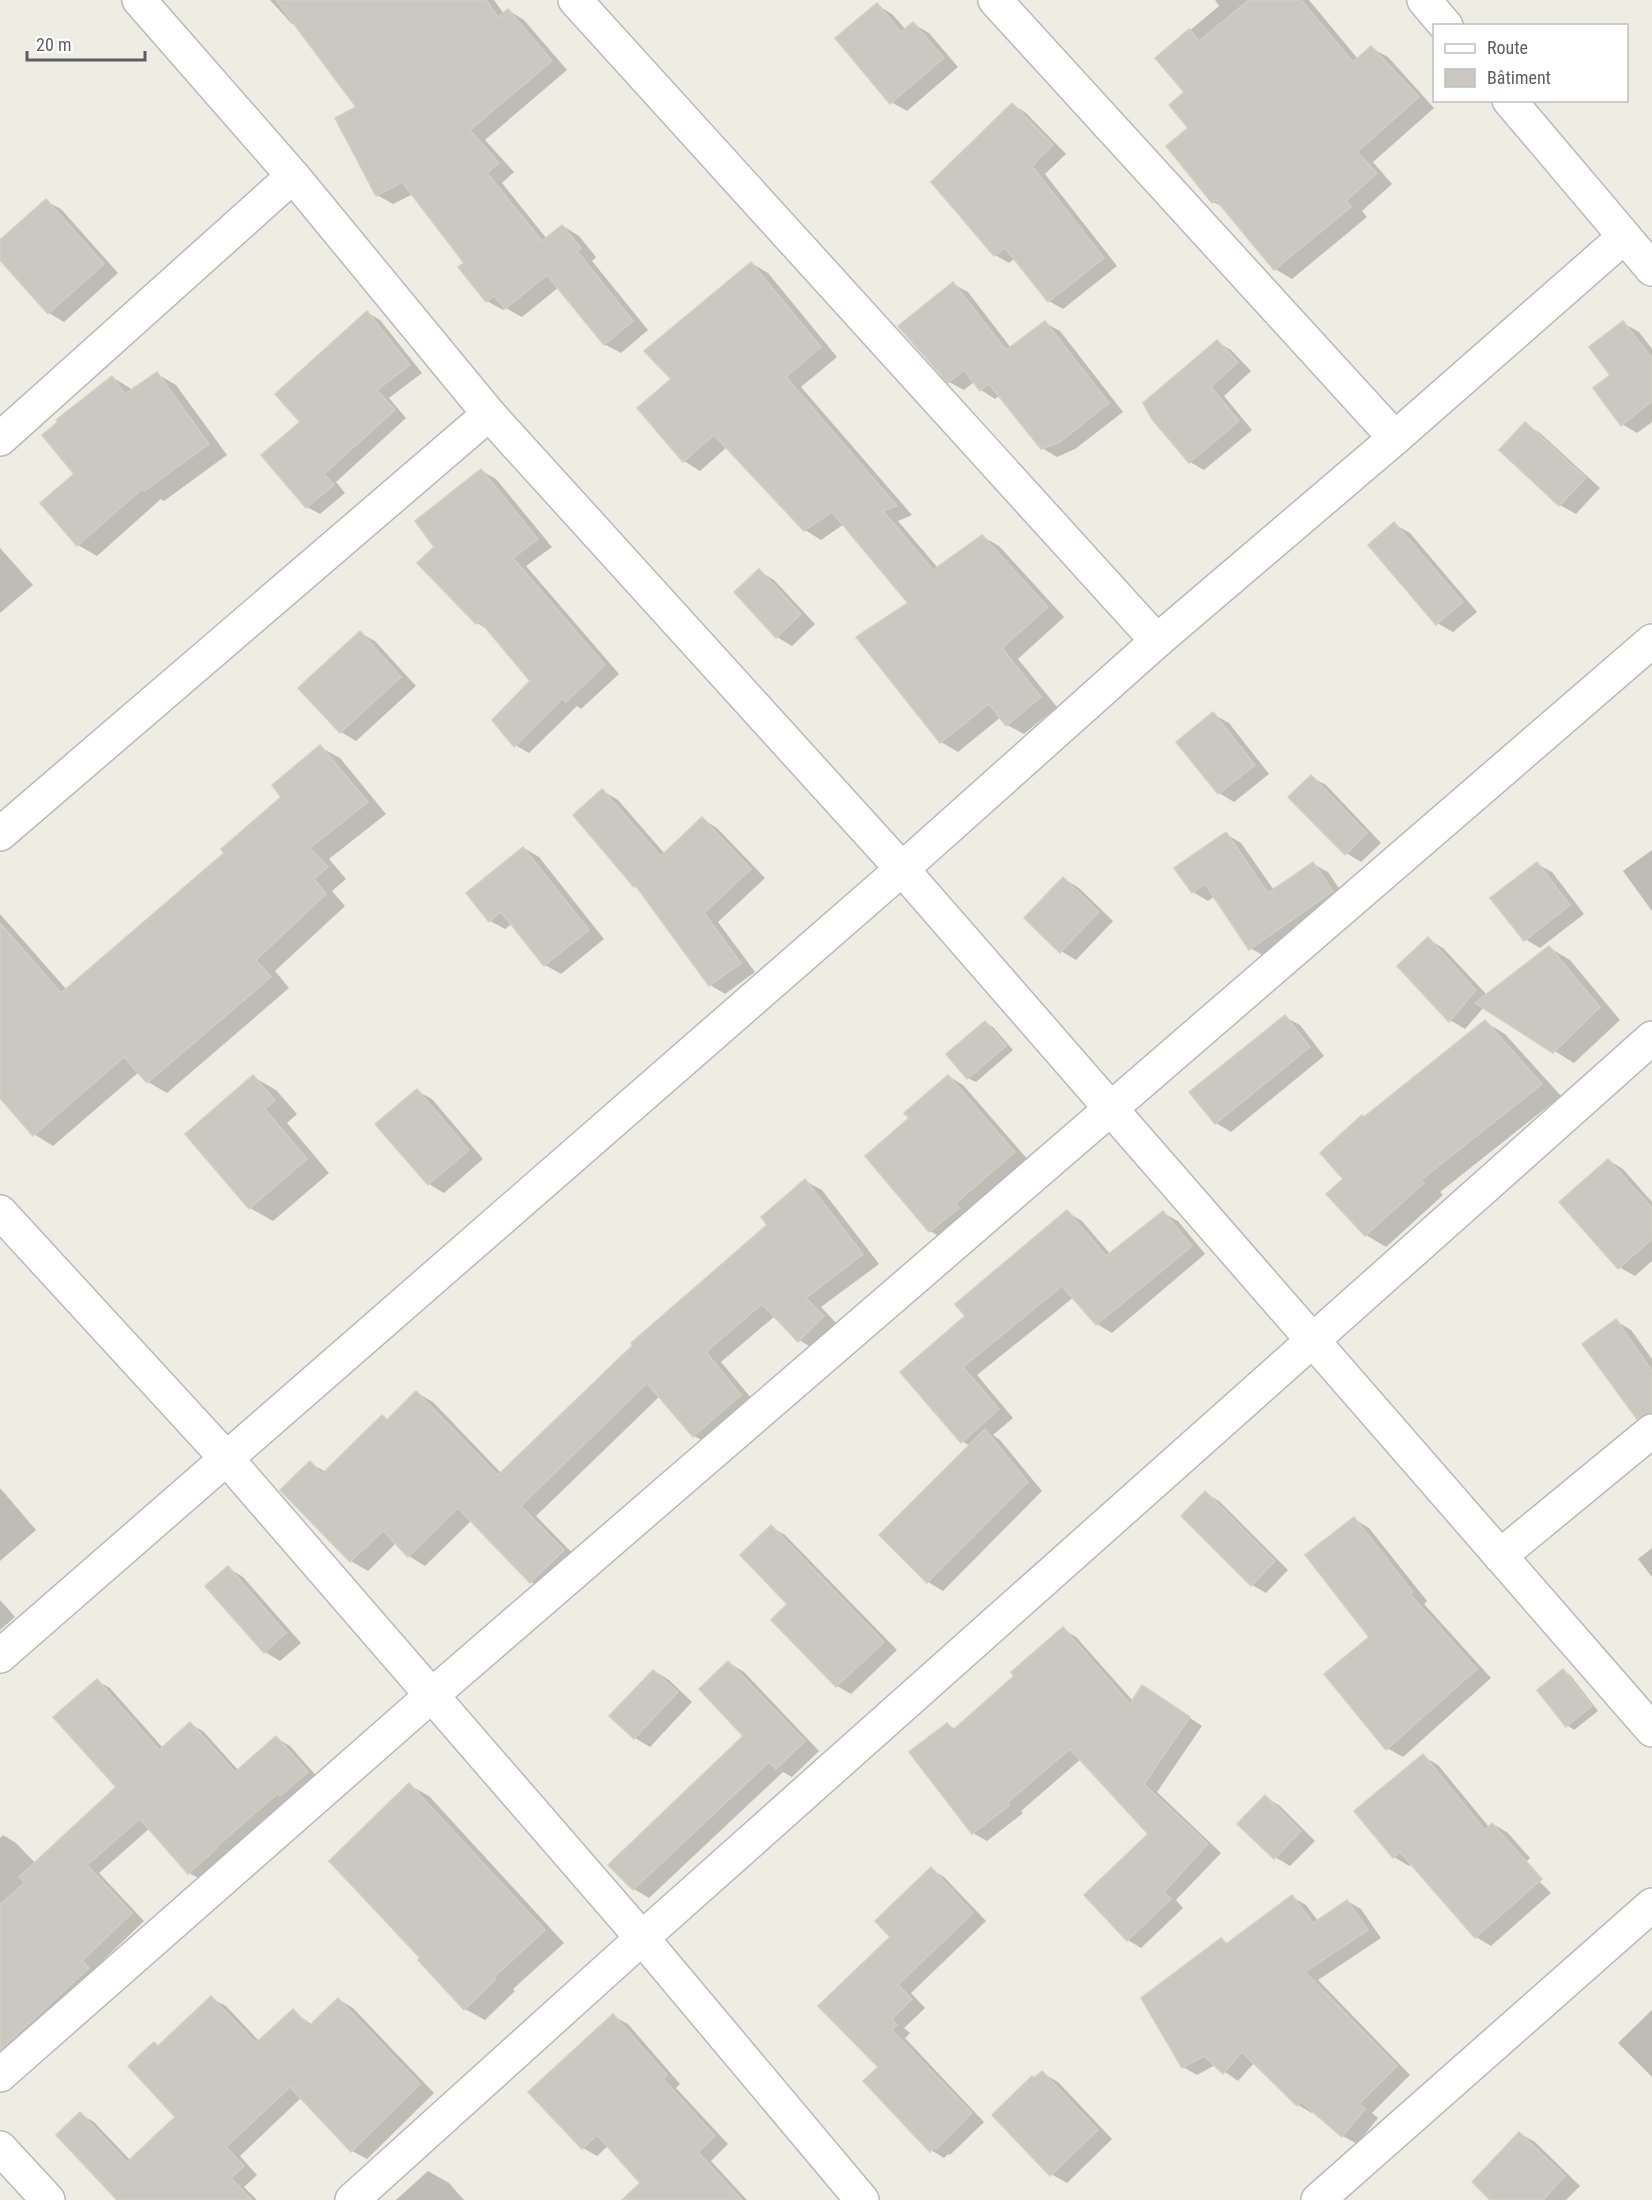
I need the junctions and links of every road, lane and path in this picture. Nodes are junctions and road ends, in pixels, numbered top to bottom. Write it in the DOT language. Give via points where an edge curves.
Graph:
graph roads {
  1 [pos="139,0"];
  2 [pos="575,0"];
  3 [pos="995,0"];
  4 [pos="1425,0"];
  5 [pos="1444,24"];
  6 [pos="1511,102"];
  7 [pos="292,176"];
  8 [pos="1624,237"];
  9 [pos="1652,269"];
  10 [pos="489,414"];
  11 [pos="1395,438"];
  12 [pos="0,439"];
  13 [pos="1157,640"];
  14 [pos="1652,641"];
  15 [pos="0,834"];
  16 [pos="902,869"];
  17 [pos="1652,1038"];
  18 [pos="1110,1110"];
  19 [pos="0,1212"];
  20 [pos="1312,1341"];
  21 [pos="1652,1431"];
  22 [pos="227,1459"];
  23 [pos="1500,1556"];
  24 [pos="0,1656"];
  25 [pos="432,1695"];
  26 [pos="1652,1730"];
  27 [pos="1652,1905"];
  28 [pos="642,1938"];
  29 [pos="0,2075"];
  30 [pos="0,2148"];
  31 [pos="847,2195"];
  32 [pos="48,2200"];
  33 [pos="352,2200"];
  34 [pos="1318,2200"];
  1 -- 7 [label="street"];
  2 -- 13 [label="street"];
  3 -- 11 [label="street"];
  4 -- 5 [label="street"];
  6 -- 8 [label="street"];
  7 -- 10 [label="street"];
  7 -- 12 [label="street"];
  8 -- 9 [label="street"];
  8 -- 11 [label="street"];
  10 -- 15 [label="street"];
  10 -- 16 [label="street"];
  11 -- 13 [label="street"];
  13 -- 16 [label="street"];
  14 -- 18 [label="street"];
  16 -- 18 [label="street"];
  16 -- 22 [label="street"];
  17 -- 20 [label="street"];
  18 -- 20 [label="street"];
  18 -- 25 [label="street"];
  19 -- 22 [label="street"];
  20 -- 23 [label="street"];
  20 -- 28 [label="street"];
  21 -- 23 [label="street"];
  22 -- 24 [label="street"];
  22 -- 25 [label="street"];
  23 -- 26 [label="street"];
  25 -- 28 [label="street"];
  25 -- 29 [label="street"];
  27 -- 34 [label="street"];
  28 -- 31 [label="street"];
  28 -- 33 [label="street"];
  30 -- 32 [label="street"];
}
